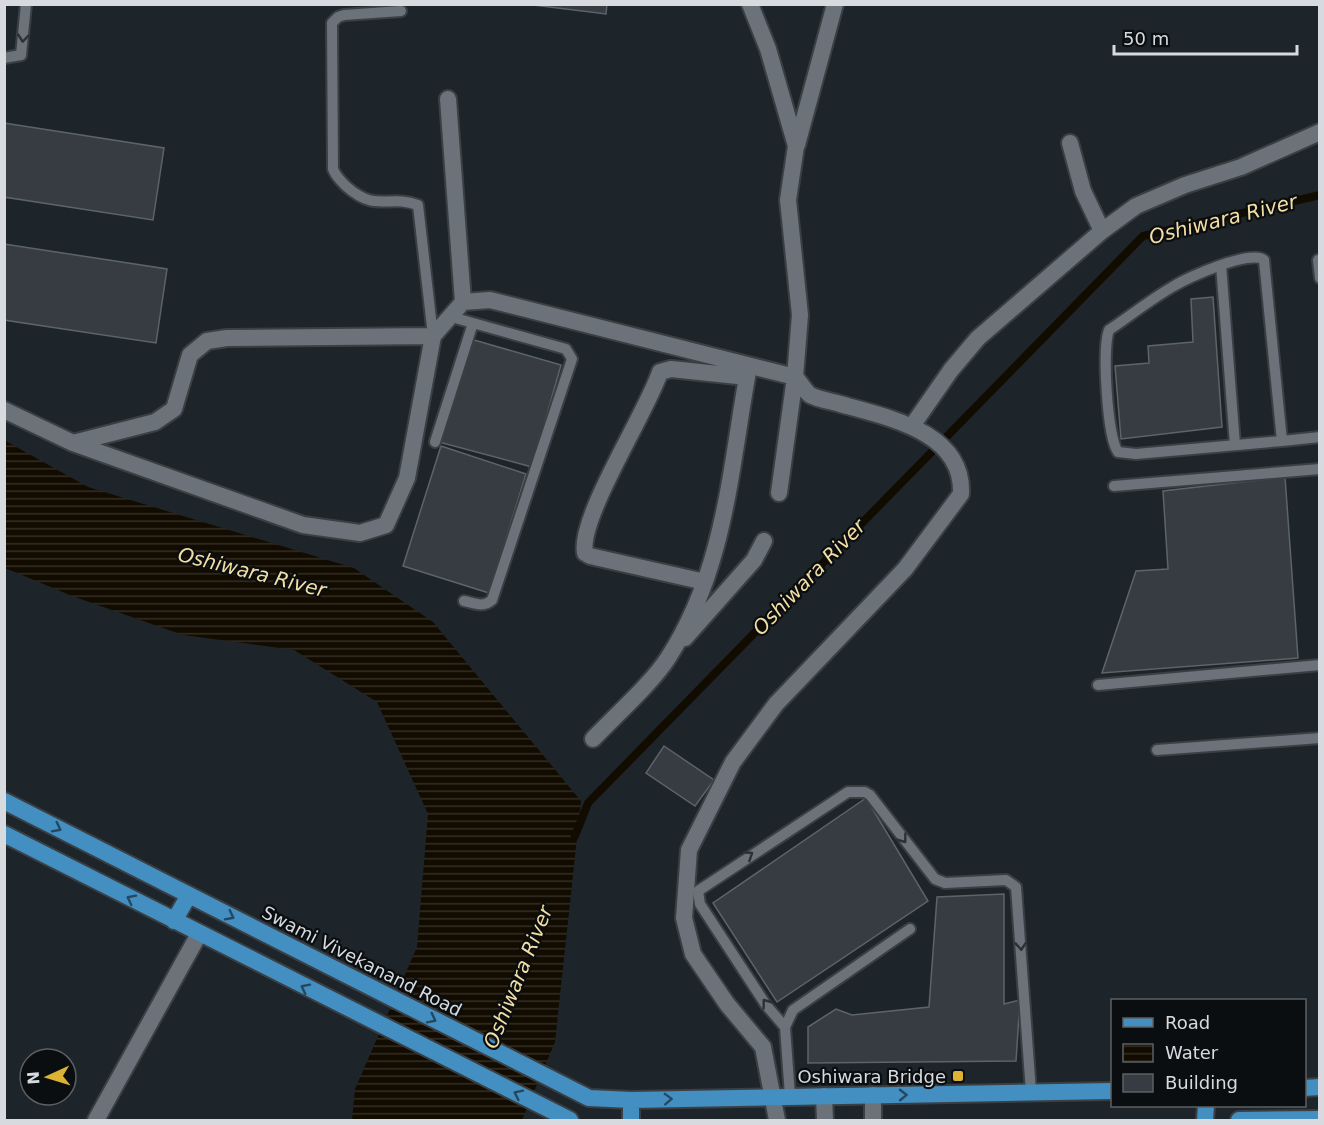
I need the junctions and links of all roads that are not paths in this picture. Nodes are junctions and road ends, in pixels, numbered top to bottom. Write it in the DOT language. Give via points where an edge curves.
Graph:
graph roads {
  1 [pos="26,4"];
  2 [pos="750,4"];
  3 [pos="834,4"];
  4 [pos="401,11"];
  5 [pos="4,58"];
  6 [pos="448,99"];
  7 [pos="1320,132"];
  8 [pos="1070,143"];
  9 [pos="796,146"];
  10 [pos="1102,231"];
  11 [pos="1318,260"];
  12 [pos="1221,266"];
  13 [pos="1320,278"];
  14 [pos="463,302"];
  15 [pos="448,316"];
  16 [pos="473,323"];
  17 [pos="433,336"];
  18 [pos="748,371"];
  19 [pos="795,377"];
  20 [pos="4,410"];
  21 [pos="912,426"];
  22 [pos="1320,437"];
  23 [pos="1282,441"];
  24 [pos="435,442"];
  25 [pos="73,443"];
  26 [pos="1235,445"];
  27 [pos="1320,469"];
  28 [pos="1114,486"];
  29 [pos="779,493"];
  30 [pos="764,541"];
  31 [pos="705,582"];
  32 [pos="464,601"];
  33 [pos="667,659"];
  34 [pos="1320,665"];
  35 [pos="1098,685"];
  36 [pos="1320,738"];
  37 [pos="593,739"];
  38 [pos="1156,750"];
  39 [pos="4,801"];
  40 [pos="4,834"];
  41 [pos="189,895"];
  42 [pos="174,921"];
  43 [pos="910,929"];
  44 [pos="199,934"];
  45 [pos="785,1027"];
  46 [pos="1111,1091"];
  47 [pos="1031,1092"];
  48 [pos="873,1095"];
  49 [pos="782,1096"];
  50 [pos="824,1096"];
  51 [pos="631,1101"];
  52 [pos="1320,1119"];
  53 [pos="96,1120"];
  54 [pos="570,1120"];
  55 [pos="631,1120"];
  56 [pos="777,1120"];
  57 [pos="825,1120"];
  58 [pos="873,1120"];
  59 [pos="1239,1120"];
  1 -- 5 [label="lane, one-way" via="21,55"];
  2 -- 9 [label="street" via="768,49"];
  3 -- 9 [label="street"];
  4 -- 17 [label="lane" via="344,15 332,23 333,169 361,199 418,205"];
  6 -- 14 [label="street"];
  7 -- 10 [label="street" via="1136,206"];
  8 -- 10 [label="street" via="1083,191"];
  9 -- 19 [label="street" via="788,200 800,315"];
  10 -- 21 [label="street" via="978,338"];
  11 -- 13 [label="lane"];
  12 -- 23 [label="lane" via="1253,255 1264,260"];
  12 -- 26 [label="lane"];
  12 -- 26 [label="lane" via="1175,285 1108,330 1104,353 1112,438 1118,452 1136,454"];
  14 -- 15 [label="street"];
  14 -- 18 [label="street" via="490,300"];
  15 -- 16 [label="lane"];
  15 -- 17 [label="street"];
  16 -- 24 [label="lane"];
  16 -- 32 [label="lane" via="566,349 572,359 492,600 487,605"];
  17 -- 25 [label="street" via="207,341 190,355 174,409 155,422"];
  17 -- 25 [label="street" via="407,478 386,525 360,533 303,525"];
  18 -- 19 [label="street"];
  18 -- 31 [label="street" via="723,525"];
  18 -- 31 [label="street" via="660,372 598,502 584,543 585,553 590,556"];
  19 -- 21 [label="street" via="810,394"];
  19 -- 29 [label="street"];
  20 -- 25 [label="street"];
  21 -- 49 [label="street" via="928,435 956,462 961,494 905,569 776,704 733,762 689,850 684,918 693,954 763,1047"];
  22 -- 23 [label="lane"];
  23 -- 26 [label="lane"];
  27 -- 28 [label="lane"];
  30 -- 33 [label="street" via="754,560"];
  31 -- 33 [label="street"];
  33 -- 37 [label="street"];
  34 -- 35 [label="lane"];
  36 -- 38 [label="lane"];
  39 -- 41 [label="main road, Swami Vivekanand Road, one-way"];
  42 -- 40 [label="main road, one-way"];
  41 -- 42 [label="main road"];
  41 -- 51 [label="main road, Swami Vivekanand Road, one-way" via="589,1098"];
  42 -- 44 [label="main road"];
  43 -- 45 [label="lane" via="793,1010"];
  44 -- 53 [label="street"];
  54 -- 44 [label="main road, one-way"];
  45 -- 47 [label="lane, one-way" via="766,1005 700,904 698,891 848,792 865,792 935,879 945,883 1006,880 1016,887"];
  45 -- 49 [label="lane"];
  46 -- 47 [label="main road, Swami Vivekanand Road"];
  48 -- 47 [label="main road, Swami Vivekanand Road, one-way"];
  48 -- 50 [label="main road, Swami Vivekanand Road"];
  48 -- 58 [label="street"];
  49 -- 50 [label="main road, Swami Vivekanand Road"];
  51 -- 49 [label="main road, Swami Vivekanand Road, one-way"];
  49 -- 56 [label="street"];
  50 -- 57 [label="street"];
  51 -- 55 [label="main road"];
  52 -- 59 [label="main road"];
}
